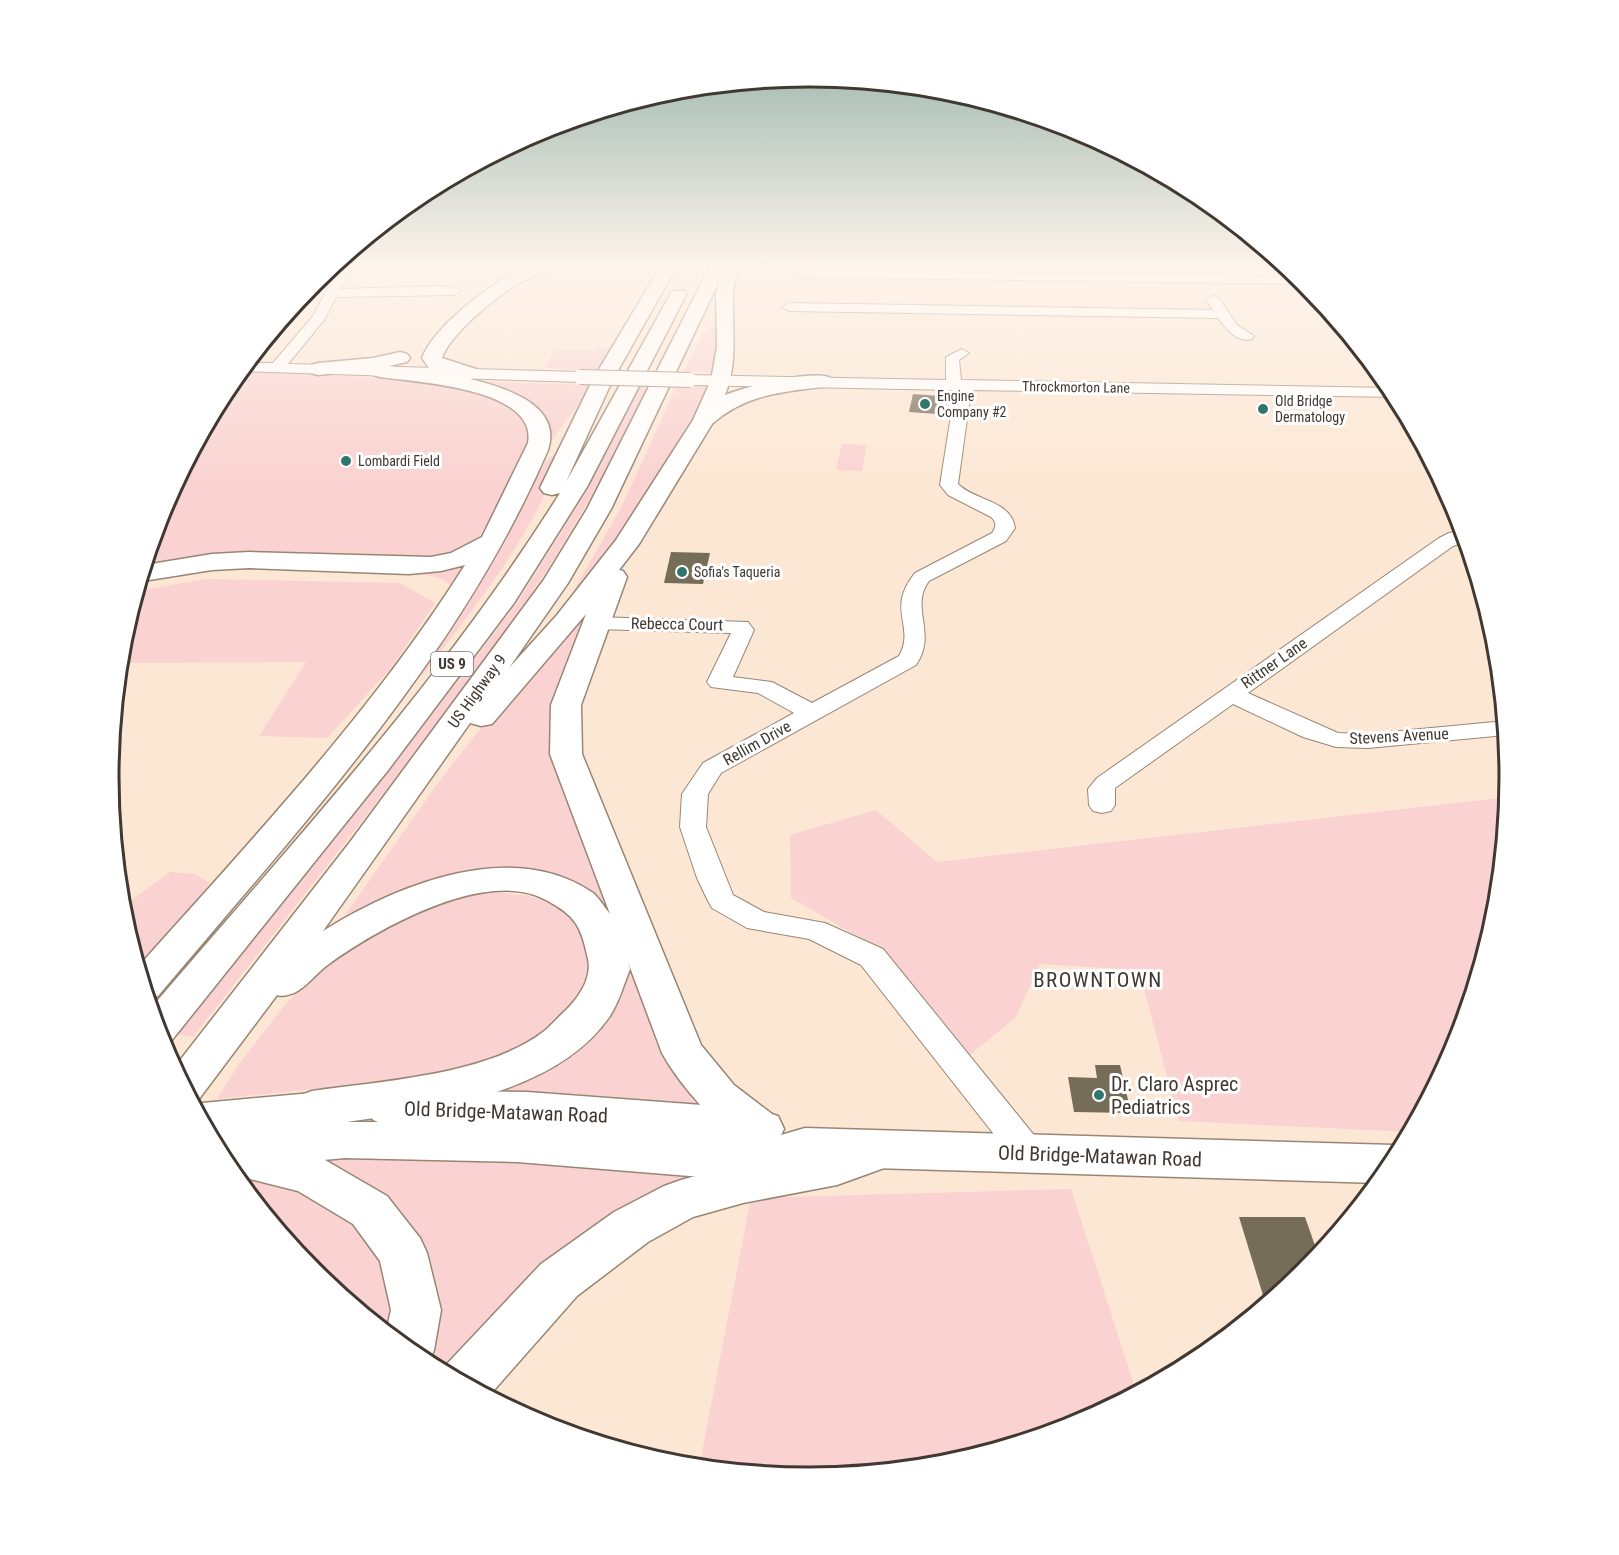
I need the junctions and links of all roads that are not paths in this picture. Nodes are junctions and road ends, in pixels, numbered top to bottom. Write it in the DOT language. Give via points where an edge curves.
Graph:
graph roads {
  1 [pos="303,337"];
  2 [pos="433,337"];
  3 [pos="449,337"];
  4 [pos="620,337"];
  5 [pos="656,337"];
  6 [pos="683,337"];
  7 [pos="725,337"];
  8 [pos="423,347"];
  9 [pos="726,348"];
  10 [pos="962,353"];
  11 [pos="254,367"];
  12 [pos="277,368"];
  13 [pos="318,369"];
  14 [pos="380,371"];
  15 [pos="402,371"];
  16 [pos="477,374"];
  17 [pos="591,379"];
  18 [pos="721,380"];
  19 [pos="822,381"];
  20 [pos="959,384"];
  21 [pos="1383,393"];
  22 [pos="704,420"];
  23 [pos="519,490"];
  24 [pos="1456,537"];
  25 [pos="489,543"];
  26 [pos="626,544"];
  27 [pos="151,571"];
  28 [pos="148,582"];
  29 [pos="504,597"];
  30 [pos="445,619"];
  31 [pos="596,623"];
  32 [pos="1230,694"];
  33 [pos="812,712"];
  34 [pos="1499,729"];
  35 [pos="1102,806"];
  36 [pos="363,850"];
  37 [pos="150,979"];
  38 [pos="164,1020"];
  39 [pos="231,1027"];
  40 [pos="189,1081"];
  41 [pos="312,1109"];
  42 [pos="210,1120"];
  43 [pos="756,1127"];
  44 [pos="805,1147"];
  45 [pos="882,1150"];
  46 [pos="229,1151"];
  47 [pos="231,1155"];
  48 [pos="1029,1155"];
  49 [pos="1382,1164"];
  50 [pos="410,1340"];
  51 [pos="469,1378"];
  1 -- 12 [label="street"];
  2 -- 8 [label="main road"];
  3 -- 16 [label="main road" via="432,360 440,366"];
  4 -- 17 [label="main road"];
  5 -- 29 [label="main road, US 9" via="568,500"];
  6 -- 36 [label="main road, US Highway 9 / US 9" via="599,509 555,583"];
  7 -- 9 [label="main road"];
  8 -- 13 [label="main road" via="408,356 384,362"];
  8 -- 15 [label="main road"];
  9 -- 18 [label="main road"];
  9 -- 19 [label="main road" via="736,360 755,369"];
  10 -- 20 [label="street" via="952,360"];
  11 -- 12 [label="street, Throckmorton Lane"];
  12 -- 13 [label="street, Throckmorton Lane"];
  13 -- 14 [label="street, Throckmorton Lane"];
  14 -- 15 [label="street, Throckmorton Lane"];
  14 -- 23 [label="main road" via="479,388 511,399 528,410 538,424 541,440"];
  15 -- 16 [label="street, Throckmorton Lane"];
  16 -- 17 [label="street, Throckmorton Lane"];
  17 -- 18 [label="street, Throckmorton Lane, bridge"];
  17 -- 23 [label="main road"];
  17 -- 29 [label="main road"];
  18 -- 19 [label="street, Throckmorton Lane"];
  18 -- 22 [label="main road"];
  19 -- 20 [label="street, Throckmorton Lane"];
  19 -- 22 [label="main road" via="735,398 719,405"];
  20 -- 21 [label="street, Throckmorton Lane"];
  20 -- 33 [label="street, Rellim Drive" via="949,485 998,513 1005,528 999,537 915,583 909,608 916,651 908,660"];
  22 -- 26 [label="main road"];
  23 -- 25 [label="main road"];
  24 -- 32 [label="street, Rittner Lane"];
  25 -- 27 [label="main road" via="467,557 435,565 243,560"];
  25 -- 30 [label="main road"];
  26 -- 31 [label="main road"];
  26 -- 36 [label="main road" via="567,621"];
  28 -- 30 [label="main road" via="253,569 416,578 436,583 448,594"];
  29 -- 38 [label="main road, US 9" via="386,750"];
  30 -- 37 [label="main road" via="334,766"];
  31 -- 33 [label="street, Rebecca Court" via="740,627 743,630 719,682 764,687"];
  31 -- 43 [label="main road" via="566,705 566,754 683,1053 718,1097"];
  32 -- 34 [label="street, Stevens Avenue" via="1335,740 1368,741"];
  32 -- 35 [label="street, Rittner Lane" via="1106,783 1101,789"];
  33 -- 48 [label="street, Rellim Drive" via="712,768 695,794 693,826 711,878 723,901 757,921 815,930 872,957"];
  36 -- 39 [label="main road, US Highway 9 / US 9"];
  39 -- 40 [label="main road, US Highway 9 / US 9"];
  39 -- 41 [label="main road" via="313,955 375,916 441,889 501,879 546,884 581,903 600,928 610,969 596,1006 557,1044 506,1072 485,1078 433,1091"];
  41 -- 42 [label="main road, Old Bridge-Matawan Road"];
  41 -- 43 [label="main road, Old Bridge-Matawan Road" via="533,1111"];
  43 -- 44 [label="main road, Old Bridge-Matawan Road"];
  44 -- 45 [label="main road, Old Bridge-Matawan Road"];
  44 -- 46 [label="main road, Old Bridge-Matawan Road" via="751,1162 517,1143 345,1140"];
  45 -- 48 [label="main road, Old Bridge-Matawan Road"];
  45 -- 51 [label="main road" via="837,1166 743,1183 681,1200 631,1227 559,1280"];
  47 -- 50 [label="main road" via="309,1174 370,1210 403,1253 416,1310"];
  48 -- 49 [label="main road, Old Bridge-Matawan Road"];
}
